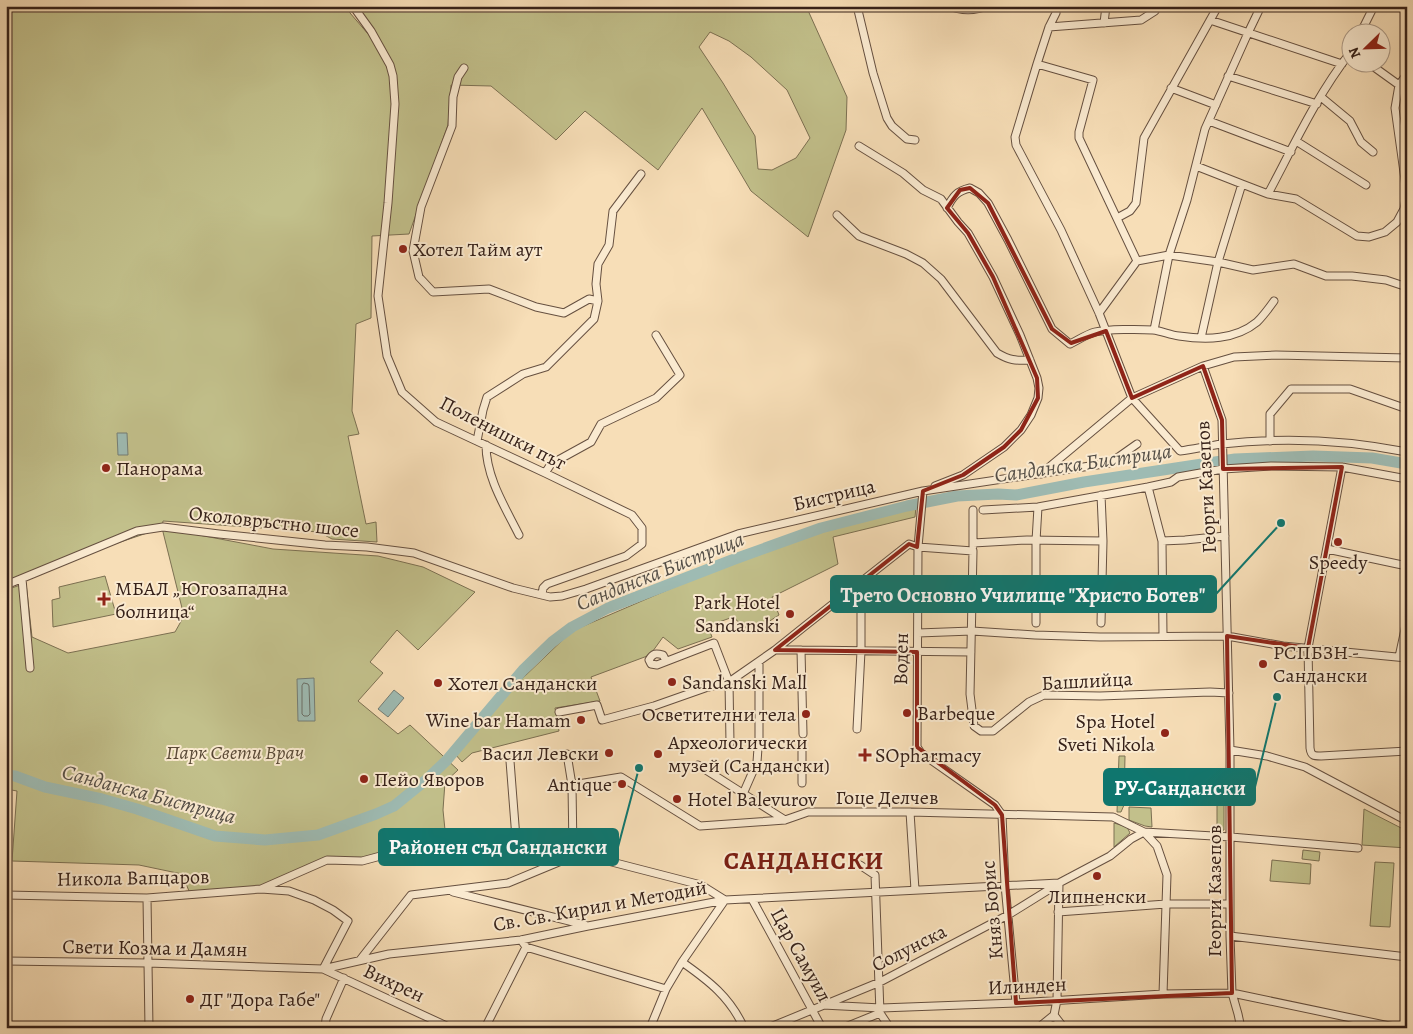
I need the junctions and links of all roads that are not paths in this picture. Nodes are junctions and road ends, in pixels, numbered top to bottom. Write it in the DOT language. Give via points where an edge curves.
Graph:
graph roads {
  1 [pos="353,6"];
  2 [pos="857,6"];
  3 [pos="949,6"];
  4 [pos="987,6"];
  5 [pos="1057,6"];
  6 [pos="1106,6"];
  7 [pos="1158,6"];
  8 [pos="1218,6"];
  9 [pos="1262,6"];
  10 [pos="1374,6"];
  11 [pos="1210,20"];
  12 [pos="1366,22"];
  13 [pos="1104,23"];
  14 [pos="1049,28"];
  15 [pos="1248,33"];
  16 [pos="1340,63"];
  17 [pos="1037,64"];
  18 [pos="1340,67"];
  19 [pos="464,68"];
  20 [pos="1381,72"];
  21 [pos="1407,74"];
  22 [pos="1228,76"];
  23 [pos="1399,85"];
  24 [pos="1172,88"];
  25 [pos="1319,100"];
  26 [pos="1216,105"];
  27 [pos="1209,120"];
  28 [pos="915,140"];
  29 [pos="1296,141"];
  30 [pos="859,146"];
  31 [pos="1290,152"];
  32 [pos="1373,152"];
  33 [pos="1196,166"];
  34 [pos="641,174"];
  35 [pos="1242,184"];
  36 [pos="1366,185"];
  37 [pos="1268,194"];
  38 [pos="947,208"];
  39 [pos="837,216"];
  40 [pos="1117,218"];
  41 [pos="1169,255"];
  42 [pos="1137,261"];
  43 [pos="1218,262"];
  44 [pos="1407,287"];
  45 [pos="598,301"];
  46 [pos="1274,302"];
  47 [pos="1099,313"];
  48 [pos="1154,330"];
  49 [pos="1106,331"];
  50 [pos="656,335"];
  51 [pos="1201,338"];
  52 [pos="1407,358"];
  53 [pos="1030,360"];
  54 [pos="1203,366"];
  55 [pos="1132,398"];
  56 [pos="1407,409"];
  57 [pos="477,441"];
  58 [pos="1270,441"];
  59 [pos="1137,444"];
  60 [pos="486,445"];
  61 [pos="1223,447"];
  62 [pos="1407,452"];
  63 [pos="1342,467"];
  64 [pos="1224,470"];
  65 [pos="545,473"];
  66 [pos="1040,474"];
  67 [pos="1407,479"];
  68 [pos="1148,487"];
  69 [pos="923,494"];
  70 [pos="1101,496"];
  71 [pos="1038,507"];
  72 [pos="973,510"];
  73 [pos="983,510"];
  74 [pos="519,535"];
  75 [pos="1225,536"];
  76 [pos="1036,541"];
  77 [pos="1103,541"];
  78 [pos="1162,541"];
  79 [pos="918,547"];
  80 [pos="973,547"];
  81 [pos="1327,549"];
  82 [pos="1407,566"];
  83 [pos="22,579"];
  84 [pos="861,582"];
  85 [pos="6,585"];
  86 [pos="542,595"];
  87 [pos="1407,620"];
  88 [pos="1036,623"];
  89 [pos="1101,623"];
  90 [pos="972,631"];
  91 [pos="918,632"];
  92 [pos="1163,636"];
  93 [pos="1228,636"];
  94 [pos="1308,648"];
  95 [pos="775,650"];
  96 [pos="801,650"];
  97 [pos="861,651"];
  98 [pos="916,652"];
  99 [pos="972,652"];
  100 [pos="1403,657"];
  101 [pos="666,661"];
  102 [pos="759,662"];
  103 [pos="30,668"];
  104 [pos="730,682"];
  105 [pos="1229,693"];
  106 [pos="559,712"];
  107 [pos="857,729"];
  108 [pos="803,734"];
  109 [pos="730,743"];
  110 [pos="802,746"];
  111 [pos="1230,750"];
  112 [pos="1407,751"];
  113 [pos="567,754"];
  114 [pos="510,761"];
  115 [pos="698,765"];
  116 [pos="572,784"];
  117 [pos="802,784"];
  118 [pos="743,794"];
  119 [pos="910,812"];
  120 [pos="1002,815"];
  121 [pos="785,820"];
  122 [pos="1407,821"];
  123 [pos="1144,832"];
  124 [pos="1231,836"];
  125 [pos="516,838"];
  126 [pos="1358,848"];
  127 [pos="573,852"];
  128 [pos="860,865"];
  129 [pos="1059,883"];
  130 [pos="1005,885"];
  131 [pos="261,889"];
  132 [pos="915,890"];
  133 [pos="448,891"];
  134 [pos="876,893"];
  135 [pos="6,895"];
  136 [pos="147,898"];
  137 [pos="752,899"];
  138 [pos="725,900"];
  139 [pos="1166,904"];
  140 [pos="1230,904"];
  141 [pos="1058,912"];
  142 [pos="1008,916"];
  143 [pos="588,926"];
  144 [pos="1230,936"];
  145 [pos="521,940"];
  146 [pos="526,947"];
  147 [pos="1407,957"];
  148 [pos="360,960"];
  149 [pos="6,961"];
  150 [pos="682,962"];
  151 [pos="148,963"];
  152 [pos="323,968"];
  153 [pos="344,978"];
  154 [pos="880,982"];
  155 [pos="666,989"];
  156 [pos="1232,993"];
  157 [pos="1163,994"];
  158 [pos="1057,1000"];
  159 [pos="1016,1003"];
  160 [pos="823,1006"];
  161 [pos="812,1010"];
  162 [pos="881,1011"];
  163 [pos="1054,1015"];
  164 [pos="1394,1027"];
  165 [pos="149,1028"];
  166 [pos="325,1028"];
  167 [pos="451,1028"];
  168 [pos="485,1028"];
  169 [pos="561,1028"];
  170 [pos="569,1028"];
  171 [pos="650,1028"];
  172 [pos="744,1028"];
  173 [pos="768,1028"];
  174 [pos="822,1028"];
  175 [pos="843,1028"];
  176 [pos="890,1028"];
  177 [pos="1038,1028"];
  178 [pos="1064,1028"];
  179 [pos="1241,1028"];
  1 -- 57 [label="street, Поленишки път" via="371,31 393,76 395,104 378,296 388,356 402,392 436,422"];
  2 -- 28 [label="street" via="887,118 907,139"];
  3 -- 4 [label="street" via="974,10"];
  5 -- 14 [label="street"];
  6 -- 13 [label="street"];
  7 -- 13 [label="street" via="1141,20"];
  8 -- 11 [label="street"];
  9 -- 15 [label="street"];
  10 -- 12 [label="street"];
  11 -- 15 [label="street"];
  11 -- 24 [label="street"];
  13 -- 14 [label="street"];
  14 -- 17 [label="street"];
  15 -- 16 [label="street"];
  15 -- 22 [label="street"];
  17 -- 40 [label="street" via="1093,80 1079,138"];
  17 -- 47 [label="street" via="1015,136 1016,144"];
  18 -- 25 [label="street"];
  19 -- 45 [label="street" via="453,97 452,126 422,207 413,251 419,277 433,292 489,289 564,313 589,299"];
  20 -- 23 [label="street"];
  21 -- 23 [label="street"];
  22 -- 25 [label="street"];
  22 -- 26 [label="street"];
  23 -- 37 [label="street" via="1395,108 1407,194 1404,210 1386,232 1369,237 1357,236 1296,199"];
  24 -- 26 [label="street"];
  24 -- 40 [label="street" via="1144,138 1136,203"];
  25 -- 29 [label="street"];
  25 -- 32 [label="street" via="1350,121 1361,142"];
  26 -- 27 [label="street"];
  27 -- 31 [label="street"];
  27 -- 33 [label="street"];
  29 -- 31 [label="street"];
  29 -- 36 [label="street"];
  30 -- 38 [label="street" via="941,199"];
  31 -- 37 [label="street"];
  33 -- 35 [label="street"];
  33 -- 41 [label="street"];
  34 -- 45 [label="street" via="613,211 609,245 598,264"];
  35 -- 37 [label="street"];
  35 -- 43 [label="street"];
  38 -- 49 [label="street" via="960,190 970,188 979,193 1008,240 1052,329 1070,344 1094,332"];
  38 -- 53 [label="street" via="968,233 990,270"];
  39 -- 53 [label="street" via="859,236 924,263 941,279 997,353 1017,361"];
  40 -- 42 [label="street"];
  41 -- 42 [label="street"];
  41 -- 43 [label="street"];
  41 -- 48 [label="street"];
  42 -- 47 [label="street"];
  43 -- 44 [label="street" via="1253,270 1294,264 1326,276 1386,280"];
  43 -- 51 [label="street"];
  45 -- 57 [label="street" via="594,319 546,367 523,374 487,397"];
  46 -- 51 [label="street" via="1258,321 1245,330 1217,338"];
  47 -- 49 [label="street"];
  48 -- 49 [label="street"];
  48 -- 51 [label="street"];
  49 -- 55 [label="street"];
  50 -- 65 [label="street" via="680,375 656,398 601,424 591,442 551,464"];
  52 -- 54 [label="street" via="1276,354 1234,357"];
  53 -- 69 [label="street" via="1039,388 1038,398 1021,430 963,475"];
  54 -- 55 [label="street"];
  54 -- 61 [label="street, Георги Казепов" via="1222,420"];
  55 -- 61 [label="street" via="1180,451"];
  55 -- 66 [label="street"];
  56 -- 58 [label="street" via="1350,389 1291,389 1270,414"];
  57 -- 60 [label="street, Поленишки път"];
  58 -- 61 [label="street"];
  58 -- 62 [label="street" via="1338,442"];
  59 -- 66 [label="street, Бистрица" via="1110,463"];
  60 -- 65 [label="street, Поленишки път"];
  60 -- 74 [label="street" via="491,475"];
  61 -- 64 [label="street, Георги Казепов"];
  63 -- 64 [label="street" via="1271,466"];
  63 -- 67 [label="street"];
  63 -- 81 [label="street"];
  64 -- 68 [label="street" via="1178,477 1171,482"];
  64 -- 75 [label="street, Георги Казепов"];
  65 -- 86 [label="street, Поленишки път" via="632,515 642,528 642,544 626,556 546,584"];
  66 -- 69 [label="street, Бистрица"];
  68 -- 70 [label="street"];
  68 -- 78 [label="street"];
  69 -- 79 [label="street, Воден"];
  69 -- 86 [label="street, Бистрица" via="738,534 586,590 562,596"];
  70 -- 71 [label="street"];
  70 -- 77 [label="street"];
  71 -- 73 [label="street"];
  71 -- 76 [label="street"];
  72 -- 80 [label="street"];
  75 -- 78 [label="street"];
  75 -- 93 [label="street, Георги Казепов"];
  76 -- 77 [label="street"];
  76 -- 80 [label="street"];
  76 -- 88 [label="street"];
  77 -- 89 [label="street"];
  78 -- 92 [label="street"];
  79 -- 80 [label="street"];
  79 -- 84 [label="street" via="909,544"];
  79 -- 91 [label="street, Воден"];
  80 -- 90 [label="street"];
  81 -- 82 [label="street"];
  81 -- 94 [label="street"];
  83 -- 85 [label="street, Околовръстно шосе"];
  83 -- 86 [label="street, Околовръстно шосе" via="137,531 164,527 414,553"];
  83 -- 103 [label="street"];
  84 -- 95 [label="street"];
  84 -- 97 [label="street"];
  87 -- 100 [label="street"];
  90 -- 91 [label="street"];
  90 -- 92 [label="street" via="1054,636"];
  90 -- 99 [label="street"];
  91 -- 98 [label="street, Воден"];
  92 -- 93 [label="street"];
  93 -- 94 [label="street"];
  93 -- 105 [label="street, Георги Казепов"];
  94 -- 100 [label="street"];
  94 -- 112 [label="street" via="1311,753 1321,756"];
  95 -- 96 [label="street"];
  95 -- 102 [label="street"];
  96 -- 97 [label="street"];
  96 -- 108 [label="street"];
  97 -- 98 [label="street"];
  97 -- 107 [label="street"];
  98 -- 99 [label="street"];
  98 -- 120 [label="street, Воден" via="917,748 921,754 995,804"];
  99 -- 105 [label="street, Башлийца" via="970,694 974,726 982,731 993,731 1029,702 1044,695"];
  101 -- 104 [label="street" via="714,643"];
  102 -- 104 [label="street"];
  102 -- 118 [label="street" via="759,746 757,762"];
  104 -- 106 [label="street" via="602,720 597,705"];
  104 -- 109 [label="street"];
  105 -- 111 [label="street, Георги Казепов"];
  110 -- 117 [label="street"];
  111 -- 122 [label="street" via="1305,767"];
  111 -- 124 [label="street, Георги Казепов"];
  113 -- 116 [label="street"];
  114 -- 125 [label="street"];
  115 -- 118 [label="street"];
  116 -- 121 [label="street, Гоце Делчев" via="621,777 700,826"];
  116 -- 127 [label="street"];
  118 -- 121 [label="street"];
  119 -- 120 [label="street, Гоце Делчев"];
  119 -- 121 [label="street, Гоце Делчев" via="808,812"];
  119 -- 132 [label="street"];
  120 -- 123 [label="street, Гоце Делчев" via="1113,817"];
  120 -- 130 [label="street, Княз Борис"];
  123 -- 124 [label="street"];
  123 -- 129 [label="street, Солунска" via="1110,856"];
  123 -- 139 [label="street" via="1157,846 1167,875"];
  124 -- 126 [label="street"];
  124 -- 140 [label="street, Георги Казепов"];
  125 -- 127 [label="street" via="526,837"];
  125 -- 131 [label="street" via="439,843 362,861 327,860"];
  127 -- 133 [label="street" via="566,859 508,883"];
  127 -- 138 [label="street" via="700,885"];
  128 -- 134 [label="street" via="876,875"];
  129 -- 130 [label="street, Св. Св. Кирил и Методий"];
  129 -- 141 [label="street"];
  129 -- 142 [label="street, Солунска"];
  130 -- 132 [label="street, Св. Св. Кирил и Методий"];
  130 -- 142 [label="street, Княз Борис"];
  131 -- 136 [label="street, Никола Вапцаров"];
  131 -- 152 [label="street" via="289,891 326,907 348,921"];
  132 -- 134 [label="street, Св. Св. Кирил и Методий"];
  133 -- 143 [label="street"];
  133 -- 148 [label="street" via="411,895"];
  134 -- 137 [label="street, Св. Св. Кирил и Методий"];
  134 -- 154 [label="street"];
  135 -- 136 [label="street, Никола Вапцаров"];
  136 -- 151 [label="street"];
  137 -- 138 [label="street, Св. Св. Кирил и Методий"];
  137 -- 161 [label="street, Цар Самуил"];
  138 -- 143 [label="street, Св. Св. Кирил и Методий"];
  138 -- 150 [label="street"];
  139 -- 140 [label="street"];
  139 -- 141 [label="street"];
  139 -- 157 [label="street"];
  140 -- 144 [label="street, Георги Казепов"];
  141 -- 158 [label="street"];
  142 -- 154 [label="street, Солунска"];
  142 -- 159 [label="street, Княз Борис"];
  143 -- 145 [label="street, Св. Св. Кирил и Методий"];
  144 -- 147 [label="street"];
  144 -- 156 [label="street, Георги Казепов"];
  145 -- 146 [label="street"];
  145 -- 148 [label="street, Св. Св. Кирил и Методий"];
  146 -- 155 [label="street"];
  146 -- 168 [label="street"];
  148 -- 152 [label="street, Св. Св. Кирил и Методий"];
  149 -- 151 [label="street, Свети Козма и Дамян"];
  150 -- 155 [label="street"];
  150 -- 172 [label="street" via="726,998"];
  151 -- 152 [label="street, Свети Козма и Дамян"];
  151 -- 165 [label="street"];
  152 -- 153 [label="street, Вихрен"];
  153 -- 166 [label="street"];
  153 -- 167 [label="street, Вихрен"];
  154 -- 160 [label="street, Солунска"];
  154 -- 162 [label="street"];
  155 -- 171 [label="street"];
  156 -- 157 [label="street, Илинден"];
  156 -- 164 [label="street, Илинден"];
  156 -- 179 [label="street, Георги Казепов"];
  157 -- 158 [label="street, Илинден"];
  158 -- 159 [label="street, Илинден"];
  158 -- 163 [label="street"];
  159 -- 162 [label="street, Илинден"];
  160 -- 161 [label="street, Солунска"];
  160 -- 162 [label="street, Илинден"];
  161 -- 173 [label="street, Солунска"];
  161 -- 174 [label="street, Цар Самуил"];
  162 -- 175 [label="street"];
  162 -- 176 [label="street"];
  163 -- 177 [label="street"];
  163 -- 178 [label="street"];
  169 -- 170 [label="street"];
}
